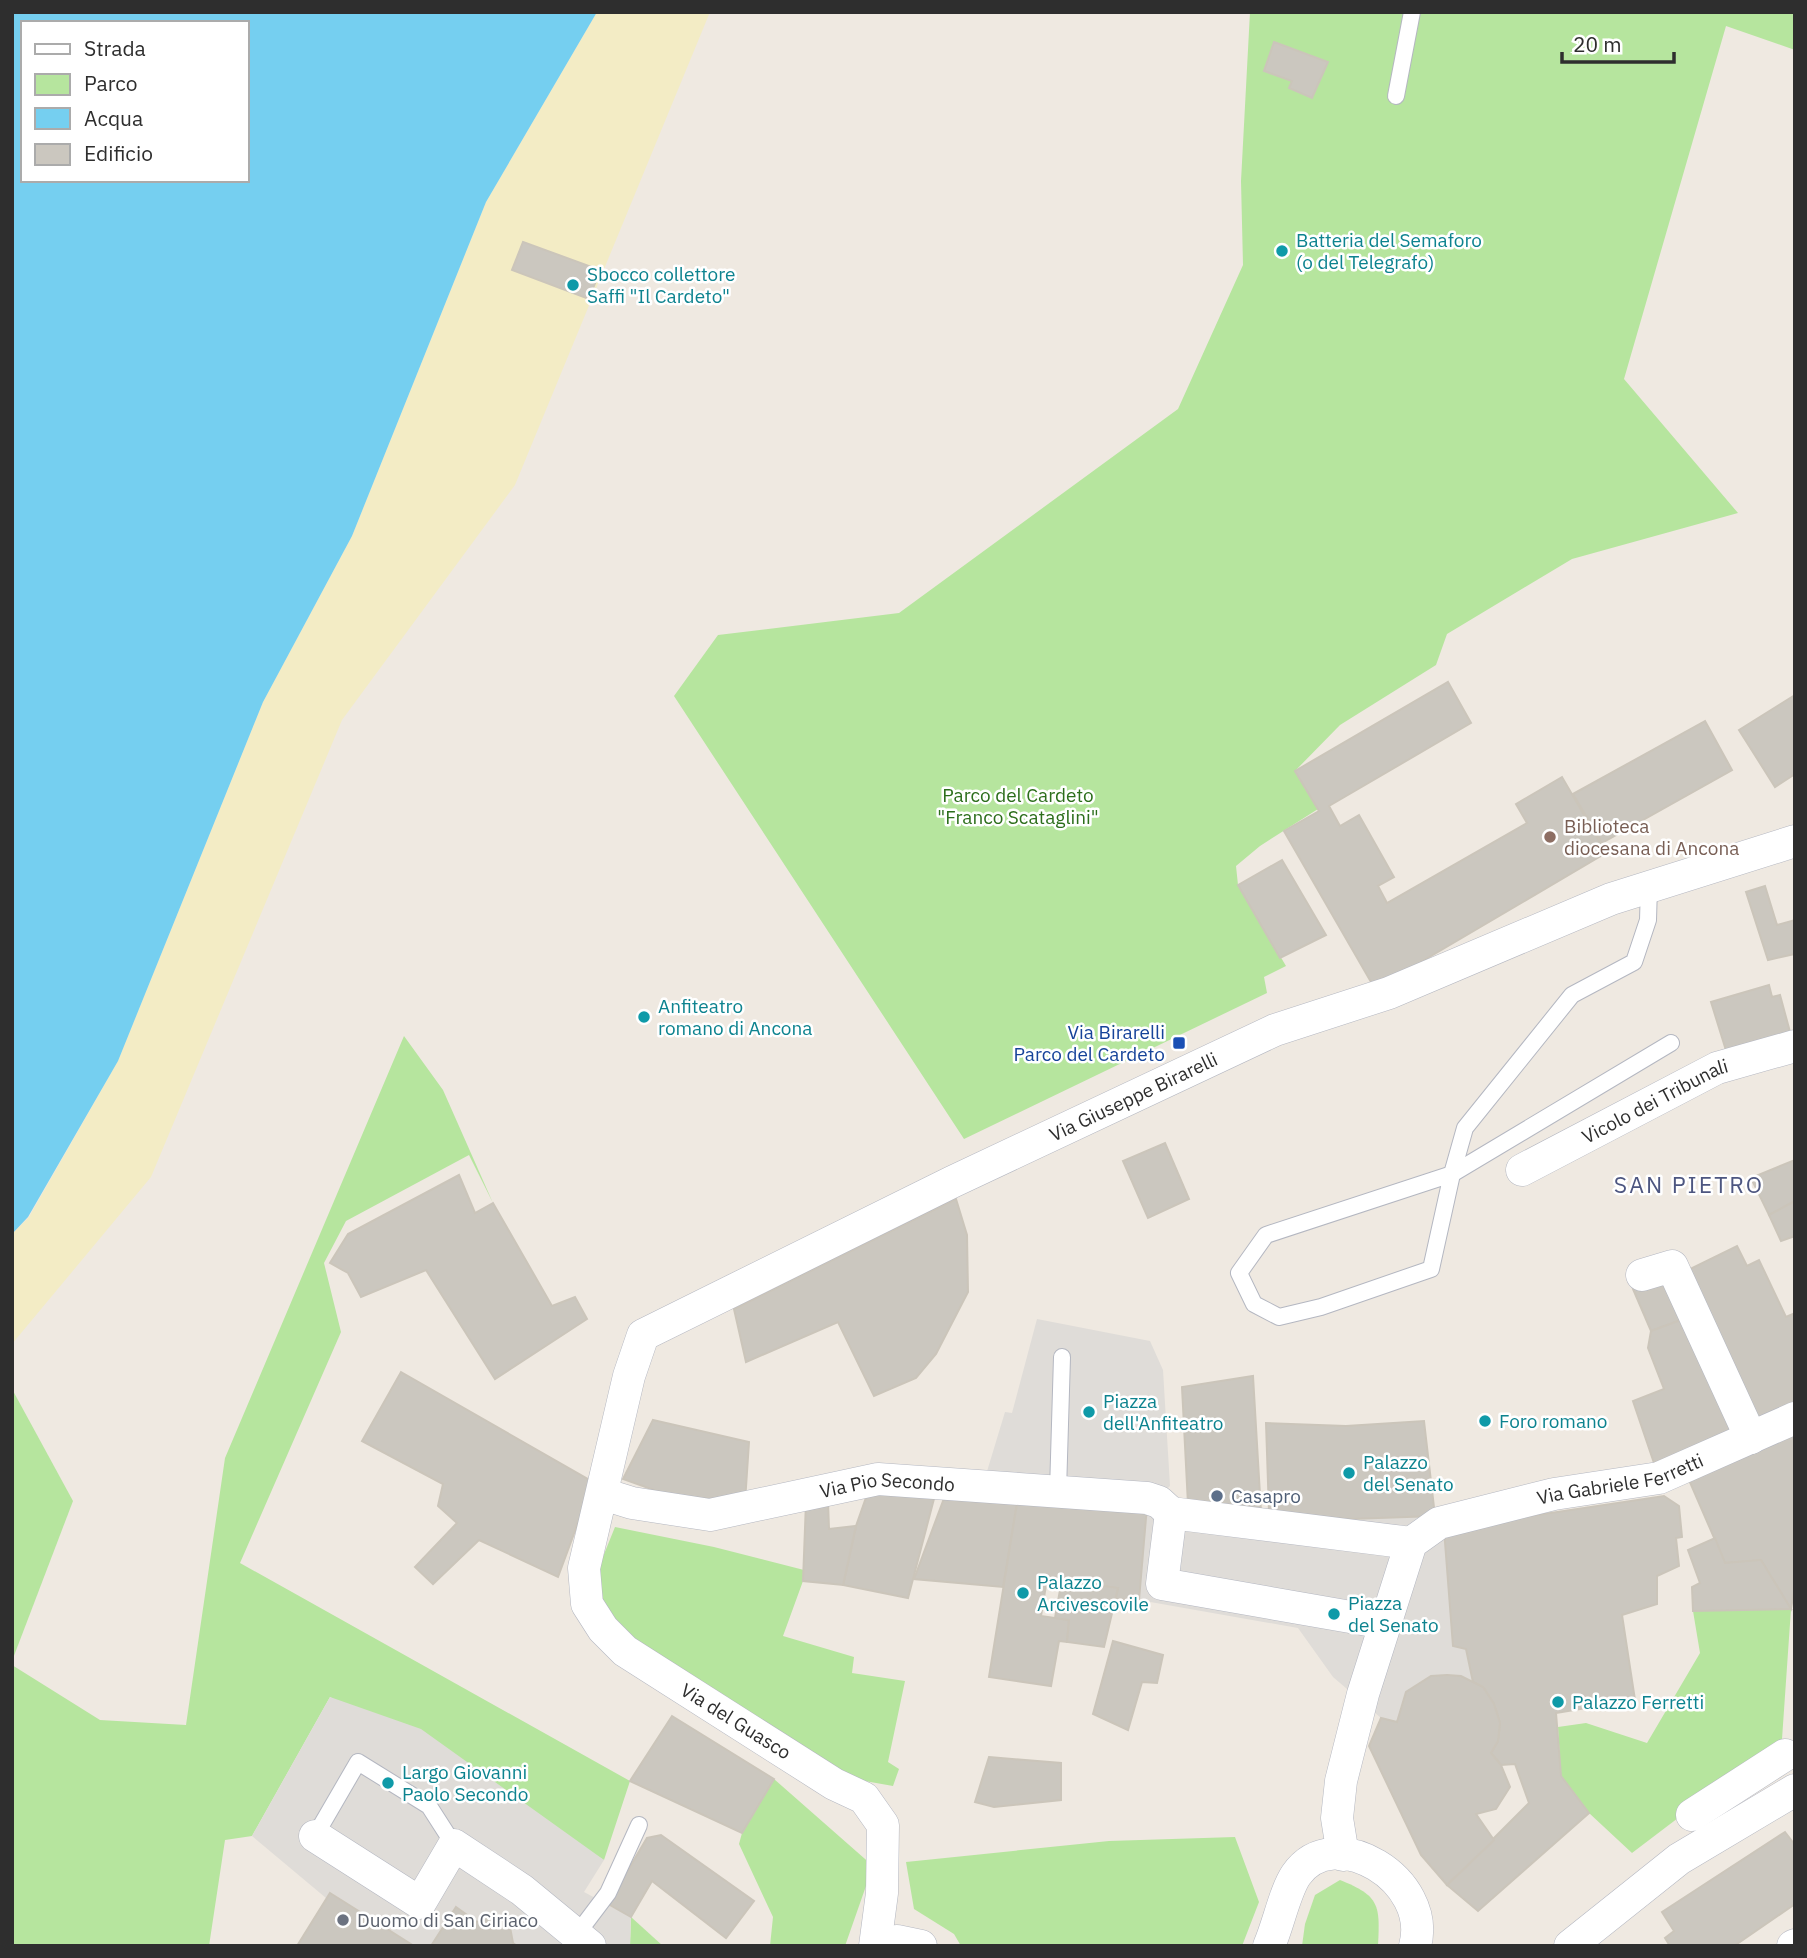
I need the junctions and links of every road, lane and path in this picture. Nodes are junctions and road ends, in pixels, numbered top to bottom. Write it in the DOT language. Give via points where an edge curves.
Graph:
graph roads {
  1 [pos="1412,12"];
  2 [pos="1396,96"];
  3 [pos="1795,841"];
  4 [pos="1649,886"];
  5 [pos="1671,1043"];
  6 [pos="1795,1046"];
  7 [pos="1522,1170"];
  8 [pos="1452,1174"];
  9 [pos="1642,1275"];
  10 [pos="1062,1357"];
  11 [pos="1795,1418"];
  12 [pos="1751,1438"];
  13 [pos="1058,1491"];
  14 [pos="603,1494"];
  15 [pos="1171,1513"];
  16 [pos="1411,1543"];
  17 [pos="1385,1623"];
  18 [pos="1785,1755"];
  19 [pos="1795,1790"];
  20 [pos="1692,1815"];
  21 [pos="639,1825"];
  22 [pos="315,1836"];
  23 [pos="454,1845"];
  24 [pos="1343,1855"];
  25 [pos="584,1940"];
  26 [pos="875,1946"];
  27 [pos="886,1946"];
  28 [pos="921,1946"];
  29 [pos="1269,1946"];
  30 [pos="1415,1946"];
  31 [pos="1570,1946"];
  1 -- 2 [label="lane"];
  3 -- 4 [label="street, Via Giuseppe Birarelli"];
  4 -- 8 [label="lane" via="1648,920 1634,962 1572,995 1465,1128"];
  4 -- 14 [label="street, Via Giuseppe Birarelli" via="1389,993 1275,1030 643,1335 629,1376"];
  5 -- 8 [label="lane"];
  6 -- 7 [label="street, Vicolo dei Tribunali" via="1717,1068"];
  8 -- 8 [label="lane" via="1266,1235 1239,1273 1254,1304 1279,1317 1431,1269"];
  9 -- 12 [label="street" via="1672,1265"];
  10 -- 13 [label="lane"];
  11 -- 12 [label="street, Via Gabriele Ferretti"];
  12 -- 16 [label="street, Via Gabriele Ferretti" via="1659,1478 1554,1494 1439,1523"];
  13 -- 14 [label="street, Via Pio Secondo" via="878,1479 710,1515"];
  13 -- 15 [label="street, Via Pio Secondo" via="1147,1498"];
  14 -- 26 [label="street, Via del Guasco" via="584,1568 587,1604 625,1651 834,1784 864,1798 883,1825 884,1872"];
  15 -- 16 [label="street"];
  15 -- 17 [label="street" via="1162,1584"];
  16 -- 17 [label="street"];
  17 -- 24 [label="street" via="1341,1781 1337,1818"];
  18 -- 20 [label="street"];
  19 -- 31 [label="street" via="1678,1859"];
  21 -- 25 [label="lane"];
  22 -- 23 [label="street" via="420,1903"];
  22 -- 23 [label="lane" via="358,1762 429,1806"];
  23 -- 25 [label="street" via="522,1890"];
  24 -- 29 [label="street" via="1318,1858 1297,1874"];
  24 -- 30 [label="street" via="1363,1858 1393,1874 1416,1916"];
  27 -- 28 [label="street" via="897,1941"];
}
